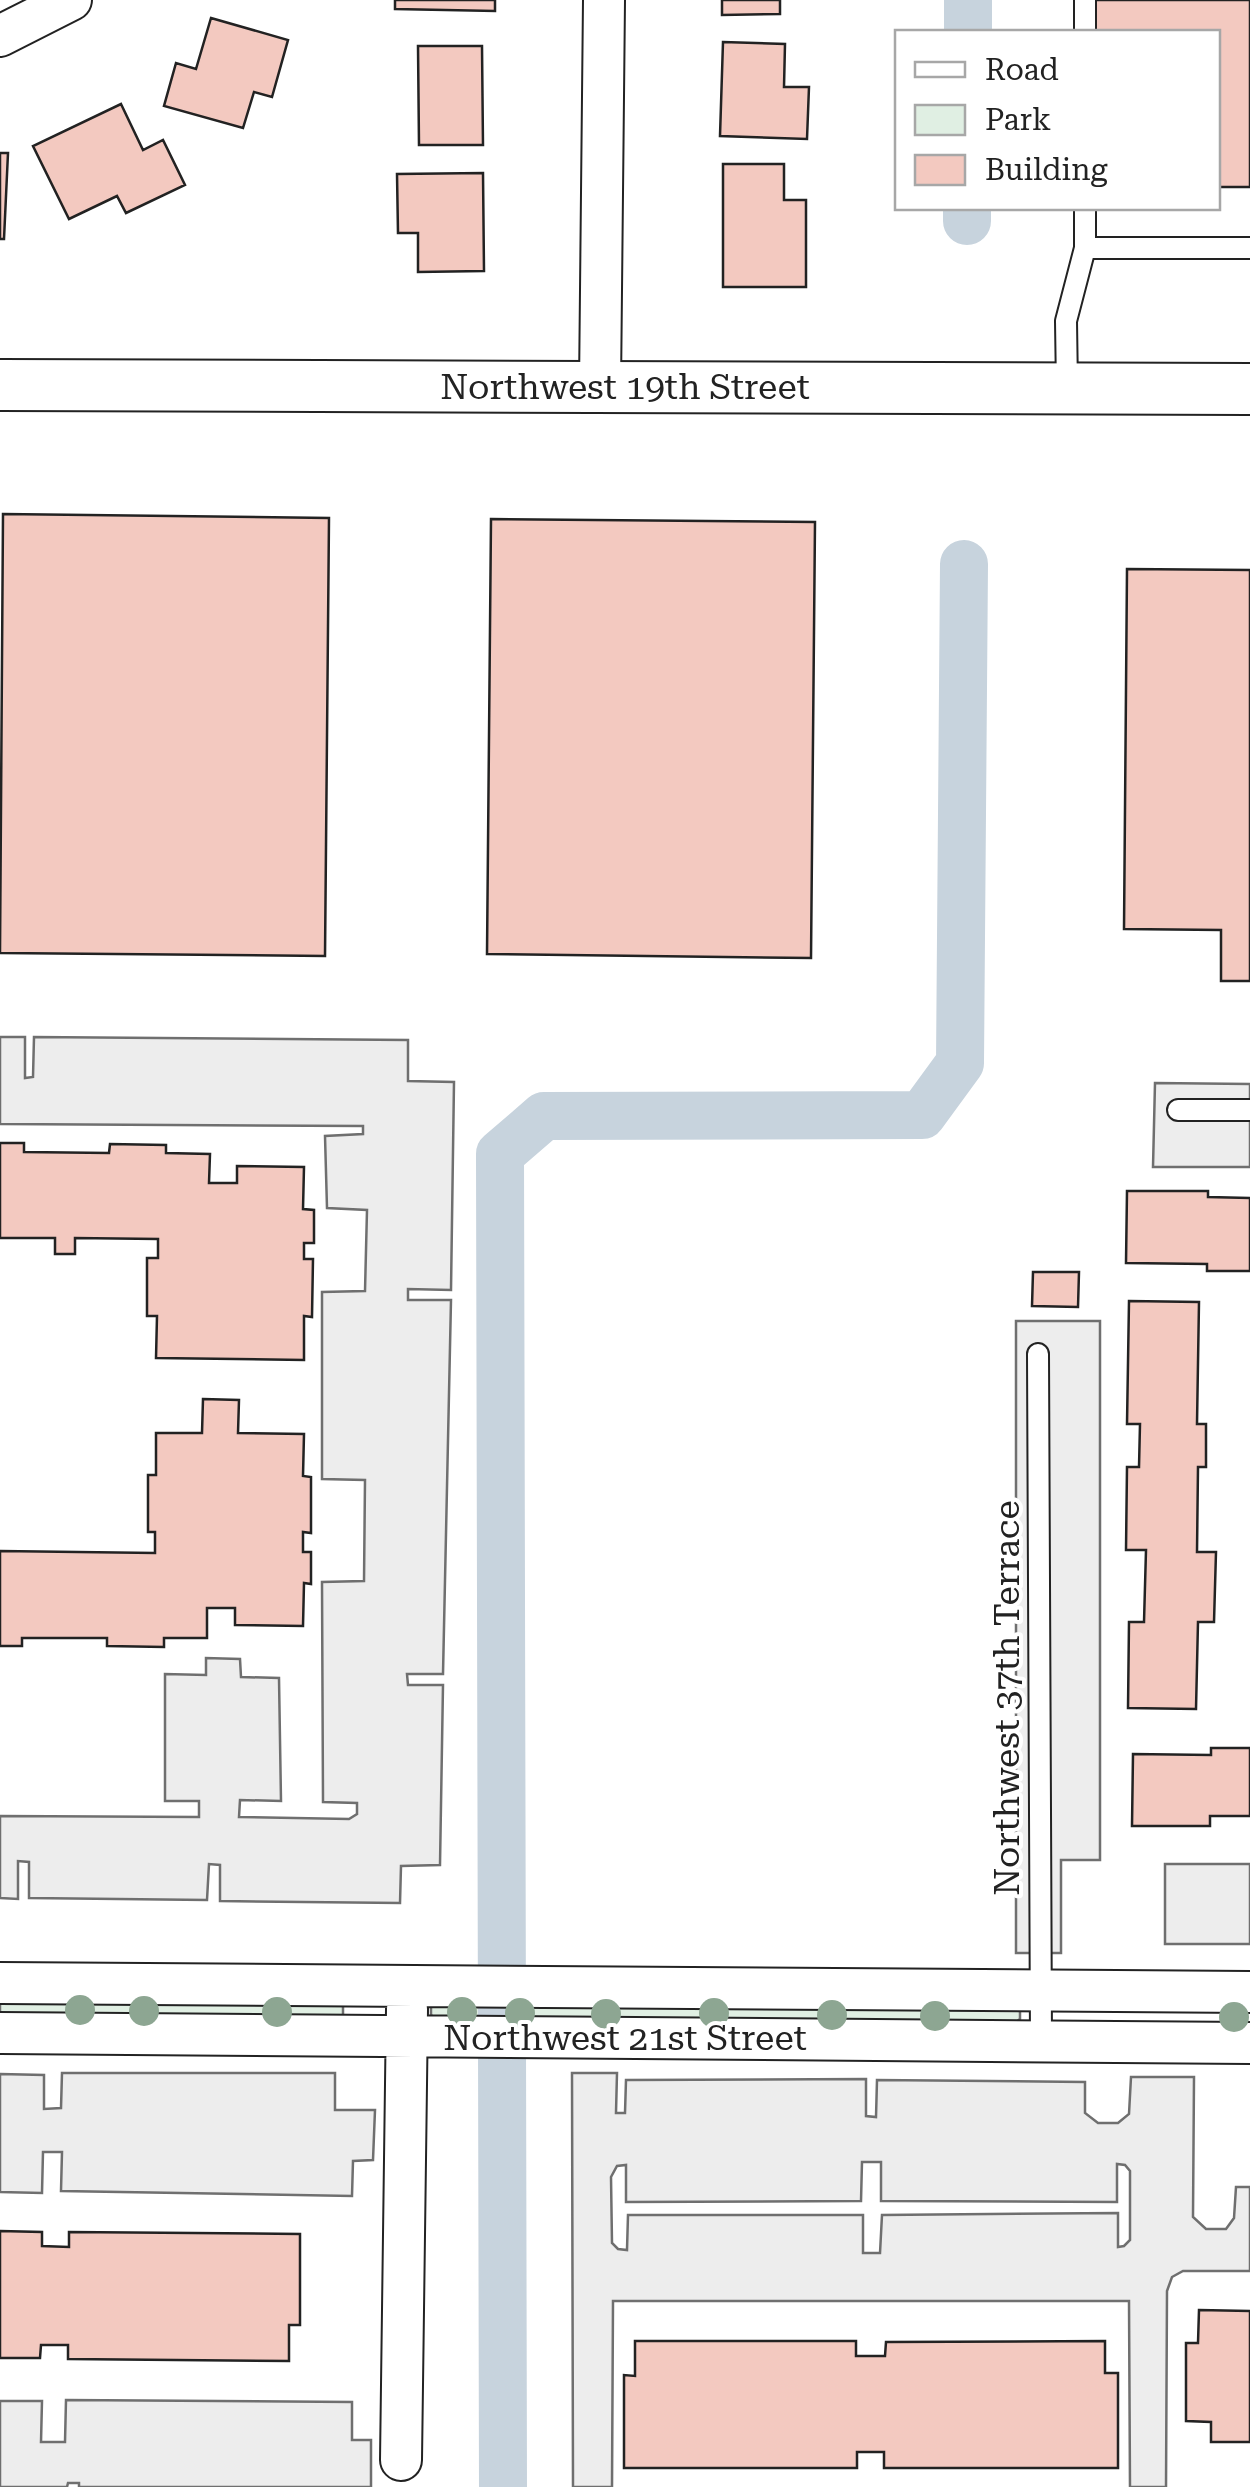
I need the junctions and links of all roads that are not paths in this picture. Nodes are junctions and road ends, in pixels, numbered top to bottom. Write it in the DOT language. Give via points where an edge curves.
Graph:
graph roads {
  1 [pos="604,0"];
  2 [pos="1085,0"];
  3 [pos="70,2"];
  4 [pos="1085,30"];
  5 [pos="0,36"];
  6 [pos="1084,210"];
  7 [pos="1084,248"];
  8 [pos="1250,248"];
  9 [pos="0,385"];
  10 [pos="600,387"];
  11 [pos="1067,388"];
  12 [pos="1250,389"];
  13 [pos="1178,1110"];
  14 [pos="1250,1110"];
  15 [pos="1038,1354"];
  16 [pos="0,1983"];
  17 [pos="408,1986"];
  18 [pos="1042,1990"];
  19 [pos="1250,1992"];
  20 [pos="0,2033"];
  21 [pos="406,2037"];
  22 [pos="1041,2041"];
  23 [pos="1250,2043"];
  24 [pos="402,2460"];
  1 -- 10 [label="street"];
  2 -- 4 [label="lane"];
  3 -- 5 [label="street"];
  6 -- 7 [label="lane"];
  7 -- 8 [label="lane"];
  7 -- 11 [label="lane" via="1066,320"];
  9 -- 10 [label="street, Northwest 19th Street"];
  10 -- 11 [label="street, Northwest 19th Street"];
  11 -- 12 [label="street, Northwest 19th Street"];
  13 -- 14 [label="lane"];
  15 -- 18 [label="lane, Northwest 37th Terrace"];
  16 -- 17 [label="street, Northwest 21st Street"];
  17 -- 18 [label="street, Northwest 21st Street"];
  17 -- 21 [label="street"];
  18 -- 19 [label="street, Northwest 21st Street"];
  18 -- 22 [label="lane, Northwest 37th Terrace"];
  20 -- 21 [label="street, Northwest 21st Street"];
  21 -- 22 [label="street, Northwest 21st Street"];
  21 -- 24 [label="street"];
  22 -- 23 [label="street, Northwest 21st Street"];
}
